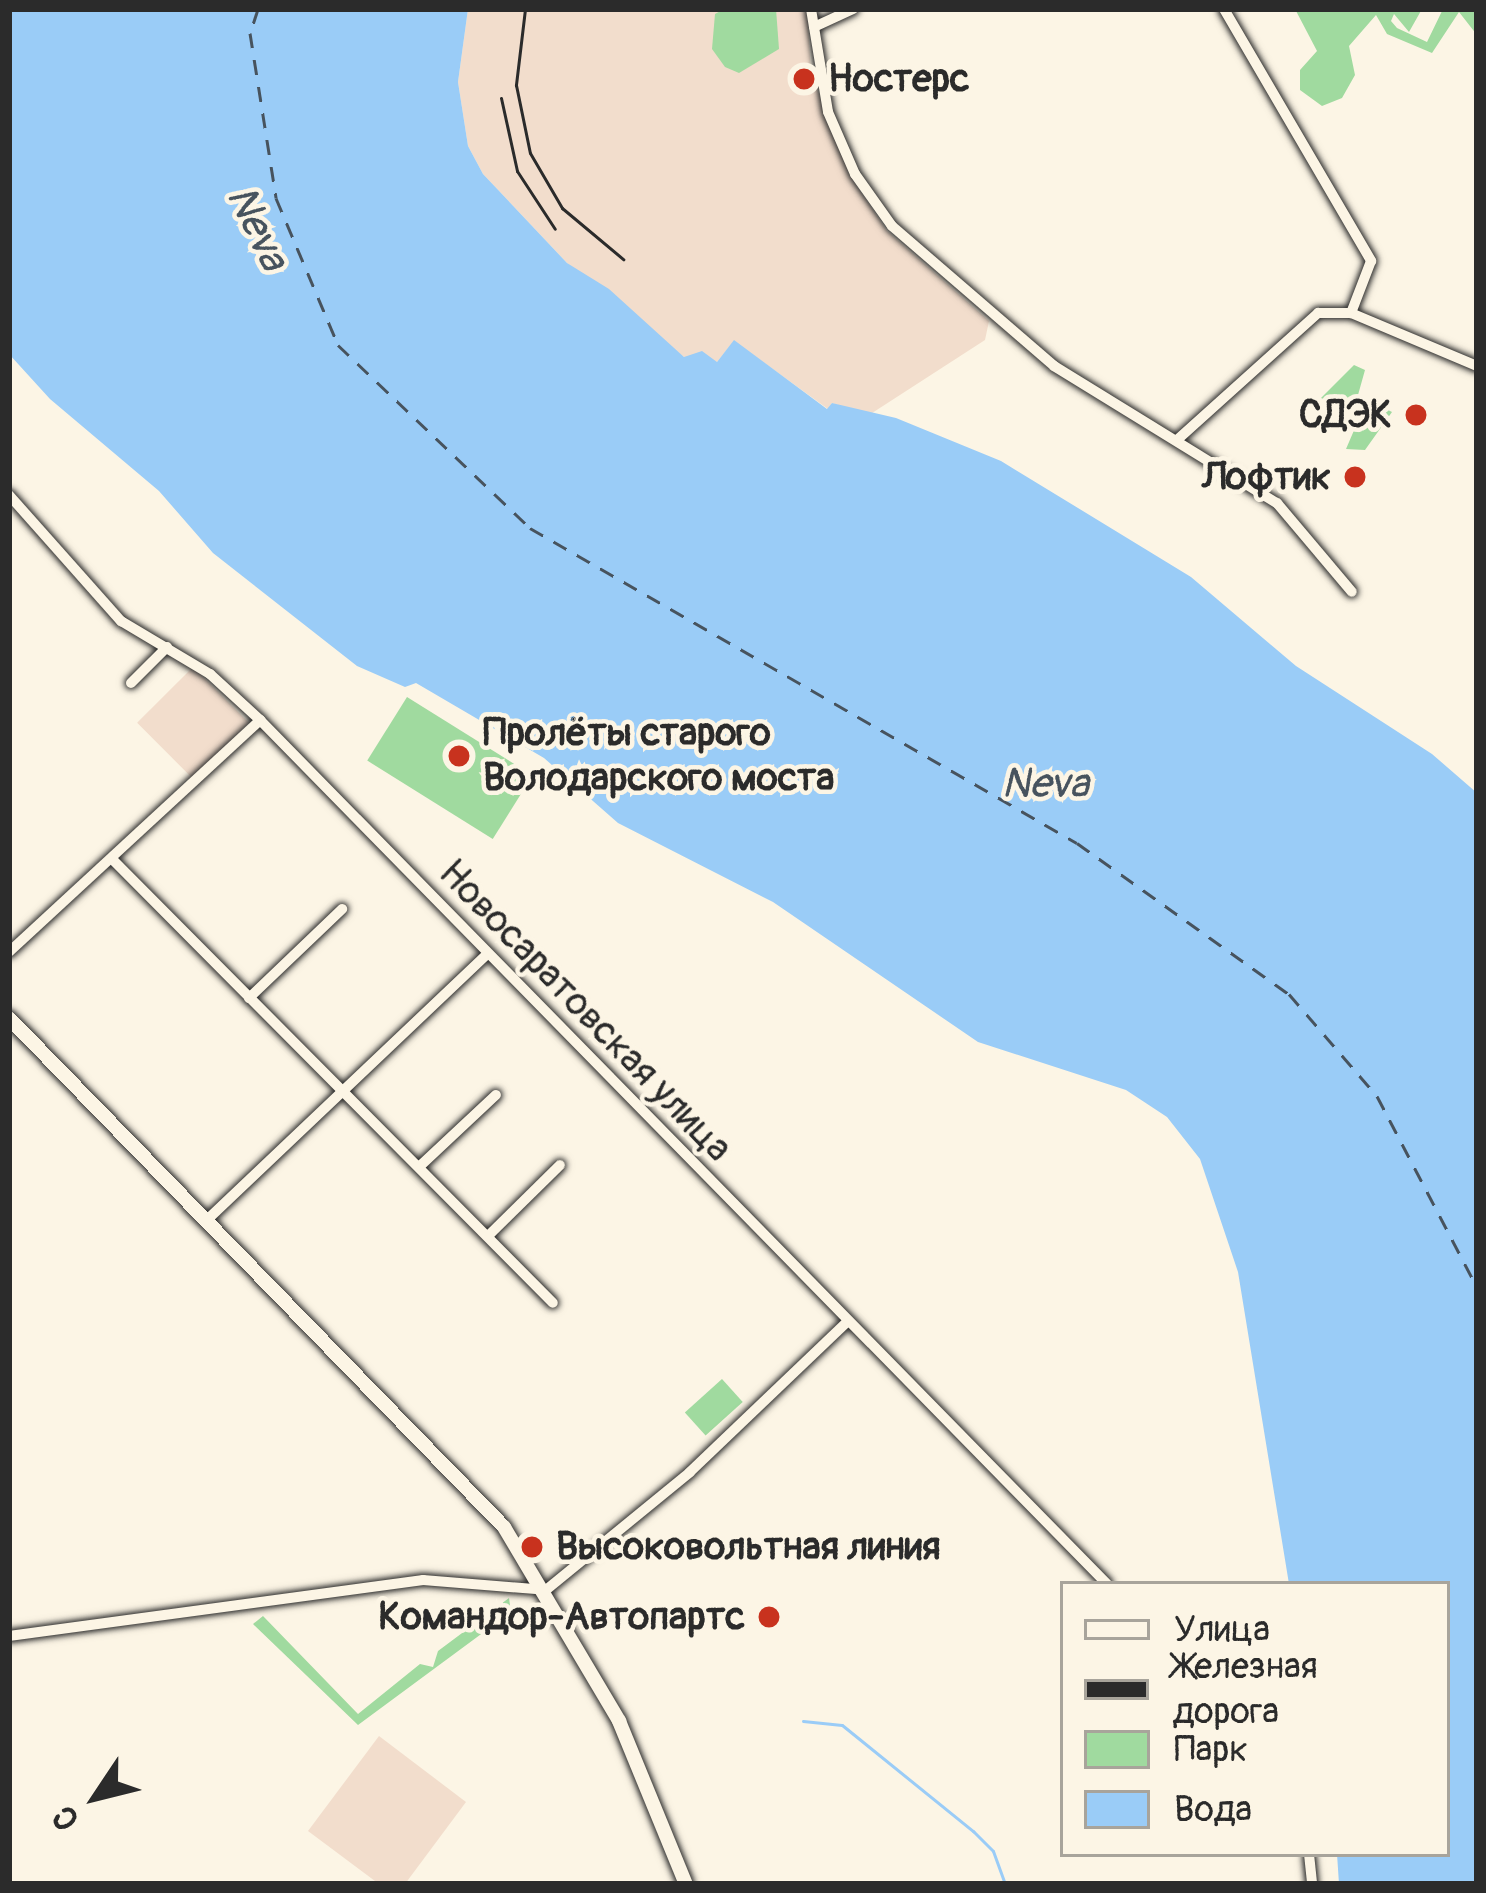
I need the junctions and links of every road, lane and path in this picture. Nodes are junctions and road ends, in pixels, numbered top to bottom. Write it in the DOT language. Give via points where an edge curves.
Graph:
graph roads {
  1 [pos="811,9"];
  2 [pos="853,9"];
  3 [pos="1224,9"];
  4 [pos="814,27"];
  5 [pos="1351,313"];
  6 [pos="1477,366"];
  7 [pos="1177,440"];
  8 [pos="9,495"];
  9 [pos="1352,592"];
  10 [pos="167,647"];
  11 [pos="131,683"];
  12 [pos="260,720"];
  13 [pos="113,860"];
  14 [pos="341,909"];
  15 [pos="9,952"];
  16 [pos="487,955"];
  17 [pos="248,998"];
  18 [pos="9,1018"];
  19 [pos="342,1092"];
  20 [pos="496,1095"];
  21 [pos="560,1165"];
  22 [pos="421,1166"];
  23 [pos="209,1218"];
  24 [pos="488,1236"];
  25 [pos="553,1303"];
  26 [pos="847,1322"];
  27 [pos="1104,1581"];
  28 [pos="546,1590"];
  29 [pos="9,1636"];
  30 [pos="686,1884"];
  1 -- 4 [label="street"];
  2 -- 4 [label="street"];
  3 -- 5 [label="street" via="1371,261"];
  4 -- 7 [label="street" via="828,112 855,174 892,226 1054,366"];
  5 -- 6 [label="street"];
  5 -- 7 [label="street" via="1318,313 1303,323"];
  7 -- 9 [label="street" via="1277,503"];
  8 -- 10 [label="street, Новосаратовская улица" via="111,612"];
  10 -- 11 [label="street"];
  10 -- 12 [label="street, Новосаратовская улица"];
  12 -- 13 [label="street"];
  12 -- 16 [label="street, Новосаратовская улица"];
  13 -- 15 [label="street"];
  13 -- 17 [label="street"];
  14 -- 17 [label="street"];
  16 -- 19 [label="street"];
  16 -- 26 [label="street, Новосаратовская улица"];
  17 -- 19 [label="street"];
  18 -- 23 [label="main road"];
  19 -- 22 [label="street"];
  19 -- 23 [label="street"];
  20 -- 22 [label="street"];
  21 -- 24 [label="street"];
  22 -- 24 [label="street"];
  23 -- 28 [label="main road" via="478,1498"];
  24 -- 25 [label="street"];
  26 -- 27 [label="street, Новосаратовская улица"];
  26 -- 28 [label="street" via="690,1472"];
  28 -- 29 [label="street" via="423,1580"];
  28 -- 30 [label="main road" via="636,1754"];
}
